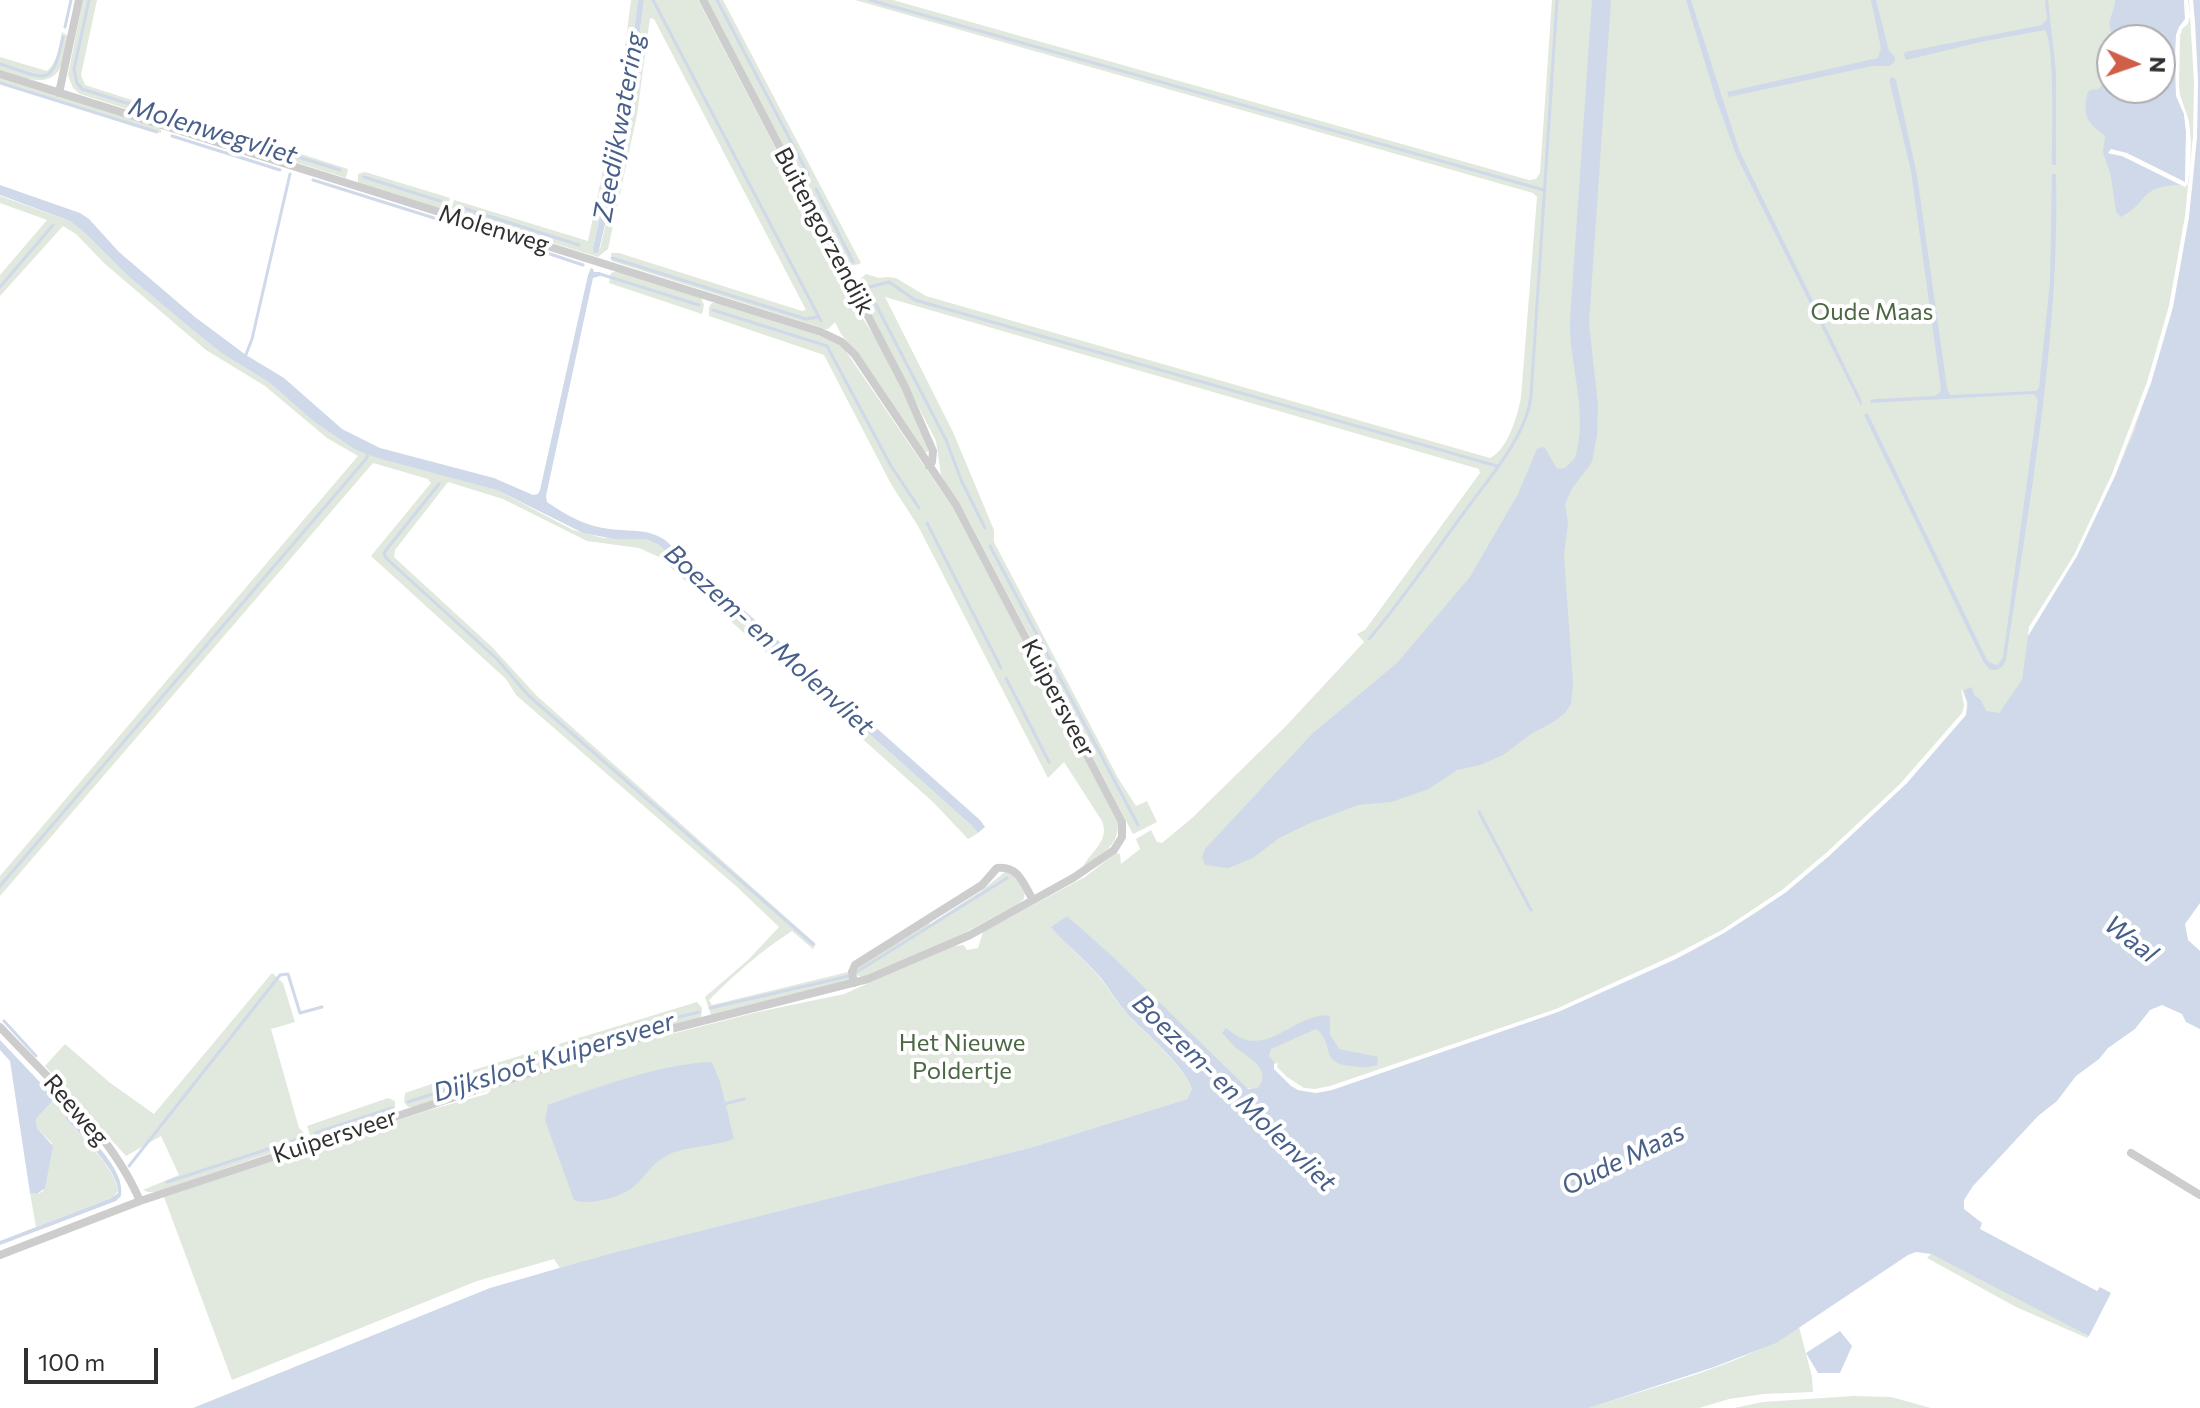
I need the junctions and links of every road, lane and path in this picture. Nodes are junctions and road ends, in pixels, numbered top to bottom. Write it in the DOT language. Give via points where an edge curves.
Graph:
graph roads {
  1 [pos="79,0"];
  2 [pos="703,0"];
  3 [pos="0,74"];
  4 [pos="59,93"];
  5 [pos="929,466"];
  6 [pos="1033,900"];
  7 [pos="854,983"];
  8 [pos="0,1027"];
  9 [pos="2131,1153"];
  10 [pos="2200,1195"];
  11 [pos="140,1201"];
  12 [pos="0,1255"];
  1 -- 4 [label="street"];
  2 -- 5 [label="street, Buitengorzendijk" via="905,387 933,451"];
  3 -- 4 [label="street, Molenweg"];
  4 -- 5 [label="street, Molenweg" via="829,335 855,355"];
  5 -- 6 [label="street, Kuipersveer" via="956,505 1122,822 1122,837 1112,852"];
  6 -- 7 [label="street, Kuipersveer" via="966,937"];
  6 -- 7 [label="street" via="1015,871 997,868 982,885 855,965"];
  7 -- 11 [label="street, Kuipersveer" via="659,1032"];
  8 -- 11 [label="street, Reeweg" via="110,1148"];
  9 -- 10 [label="street"];
  11 -- 12 [label="street, Kuipersveer"];
}
